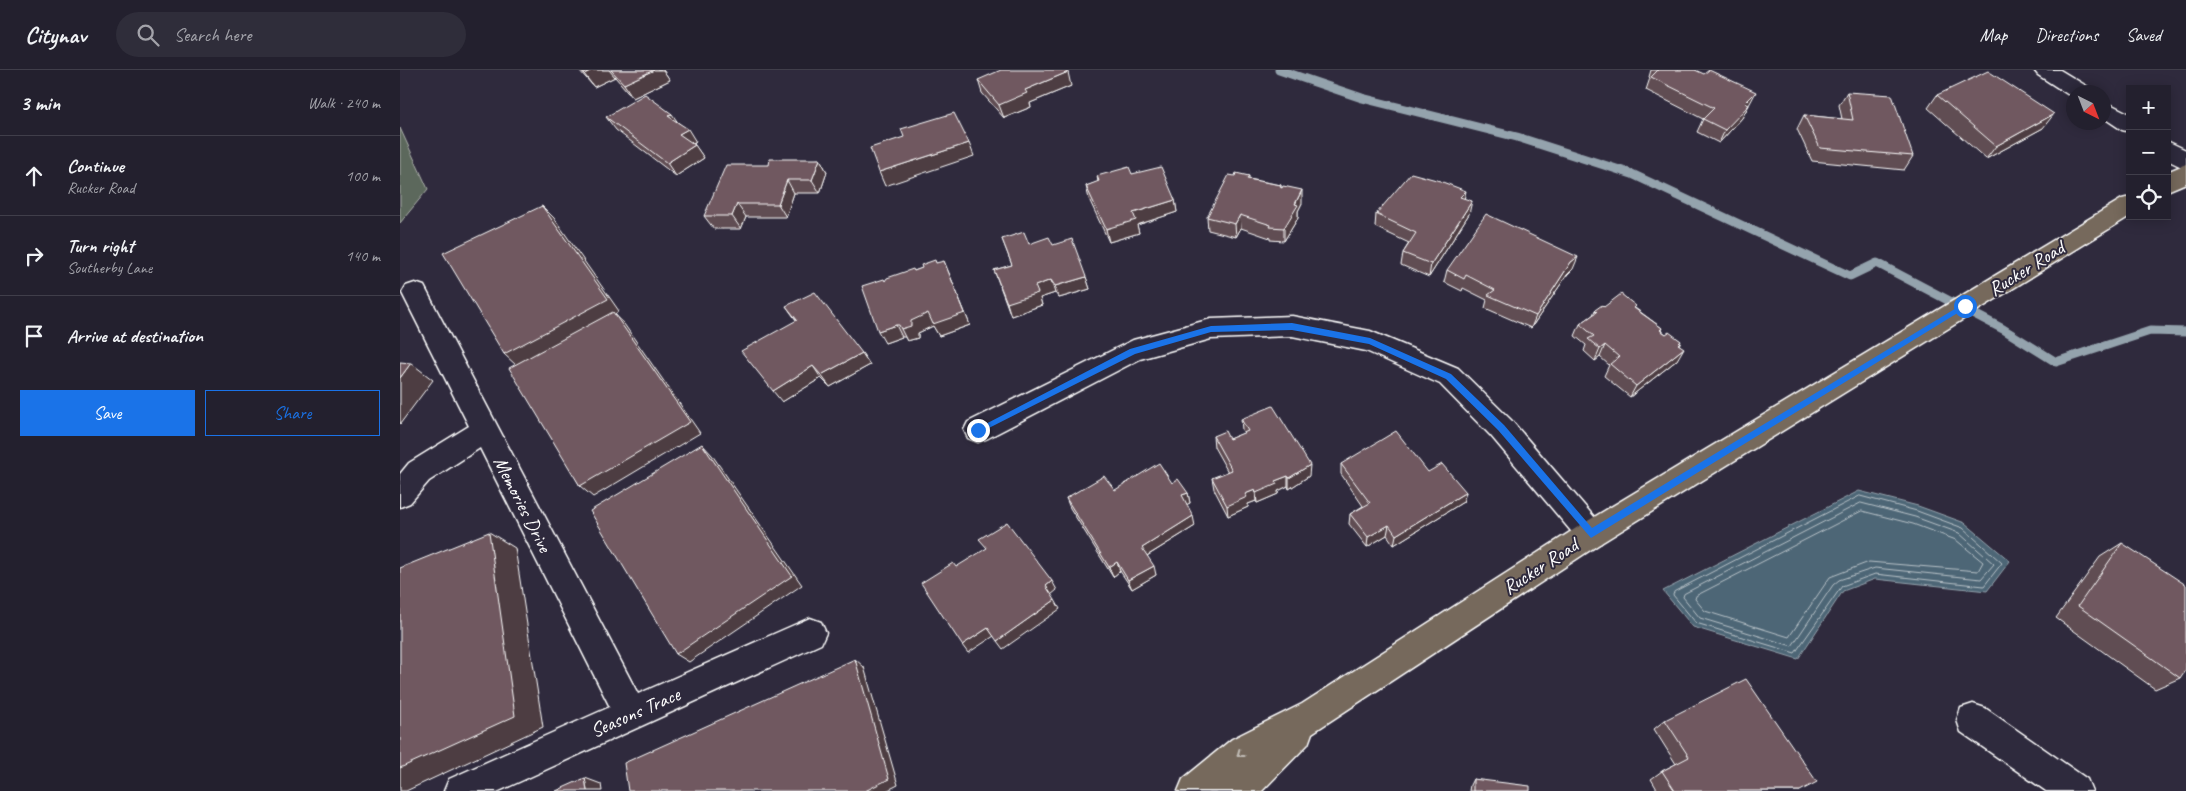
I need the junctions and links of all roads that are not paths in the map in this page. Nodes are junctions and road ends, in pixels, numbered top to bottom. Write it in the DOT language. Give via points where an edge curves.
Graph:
graph roads {
  1 [pos="2045,70"];
  2 [pos="2069,85"];
  3 [pos="2111,113"];
  4 [pos="2126,122"];
  5 [pos="2171,152"];
  6 [pos="2186,161"];
  7 [pos="2186,172"];
  8 [pos="2171,181"];
  9 [pos="2126,207"];
  10 [pos="415,293"];
  11 [pos="485,430"];
  12 [pos="978,430"];
  13 [pos="400,494"];
  14 [pos="1591,534"];
  15 [pos="810,634"];
  16 [pos="631,714"];
  17 [pos="1313,715"];
  18 [pos="1973,720"];
  19 [pos="461,791"];
  20 [pos="1195,791"];
  21 [pos="1240,791"];
  22 [pos="2075,791"];
  1 -- 2 [label="street"];
  3 -- 4 [label="street"];
  5 -- 6 [label="street"];
  7 -- 8 [label="main road"];
  9 -- 14 [label="main road, Rucker Road"];
  10 -- 11 [label="street, Memories Drive"];
  11 -- 13 [label="street" via="419,472"];
  11 -- 16 [label="street, Memories Drive"];
  12 -- 14 [label="street" via="1133,351 1211,329 1292,326 1370,341 1449,376 1501,428"];
  14 -- 17 [label="main road, Rucker Road"];
  15 -- 16 [label="street, Seasons Trace"];
  16 -- 19 [label="street, Seasons Trace"];
  17 -- 20 [label="main road, Rucker Road, one-way" via="1244,751"];
  17 -- 21 [label="main road, Rucker Road"];
  18 -- 22 [label="street"];
}
